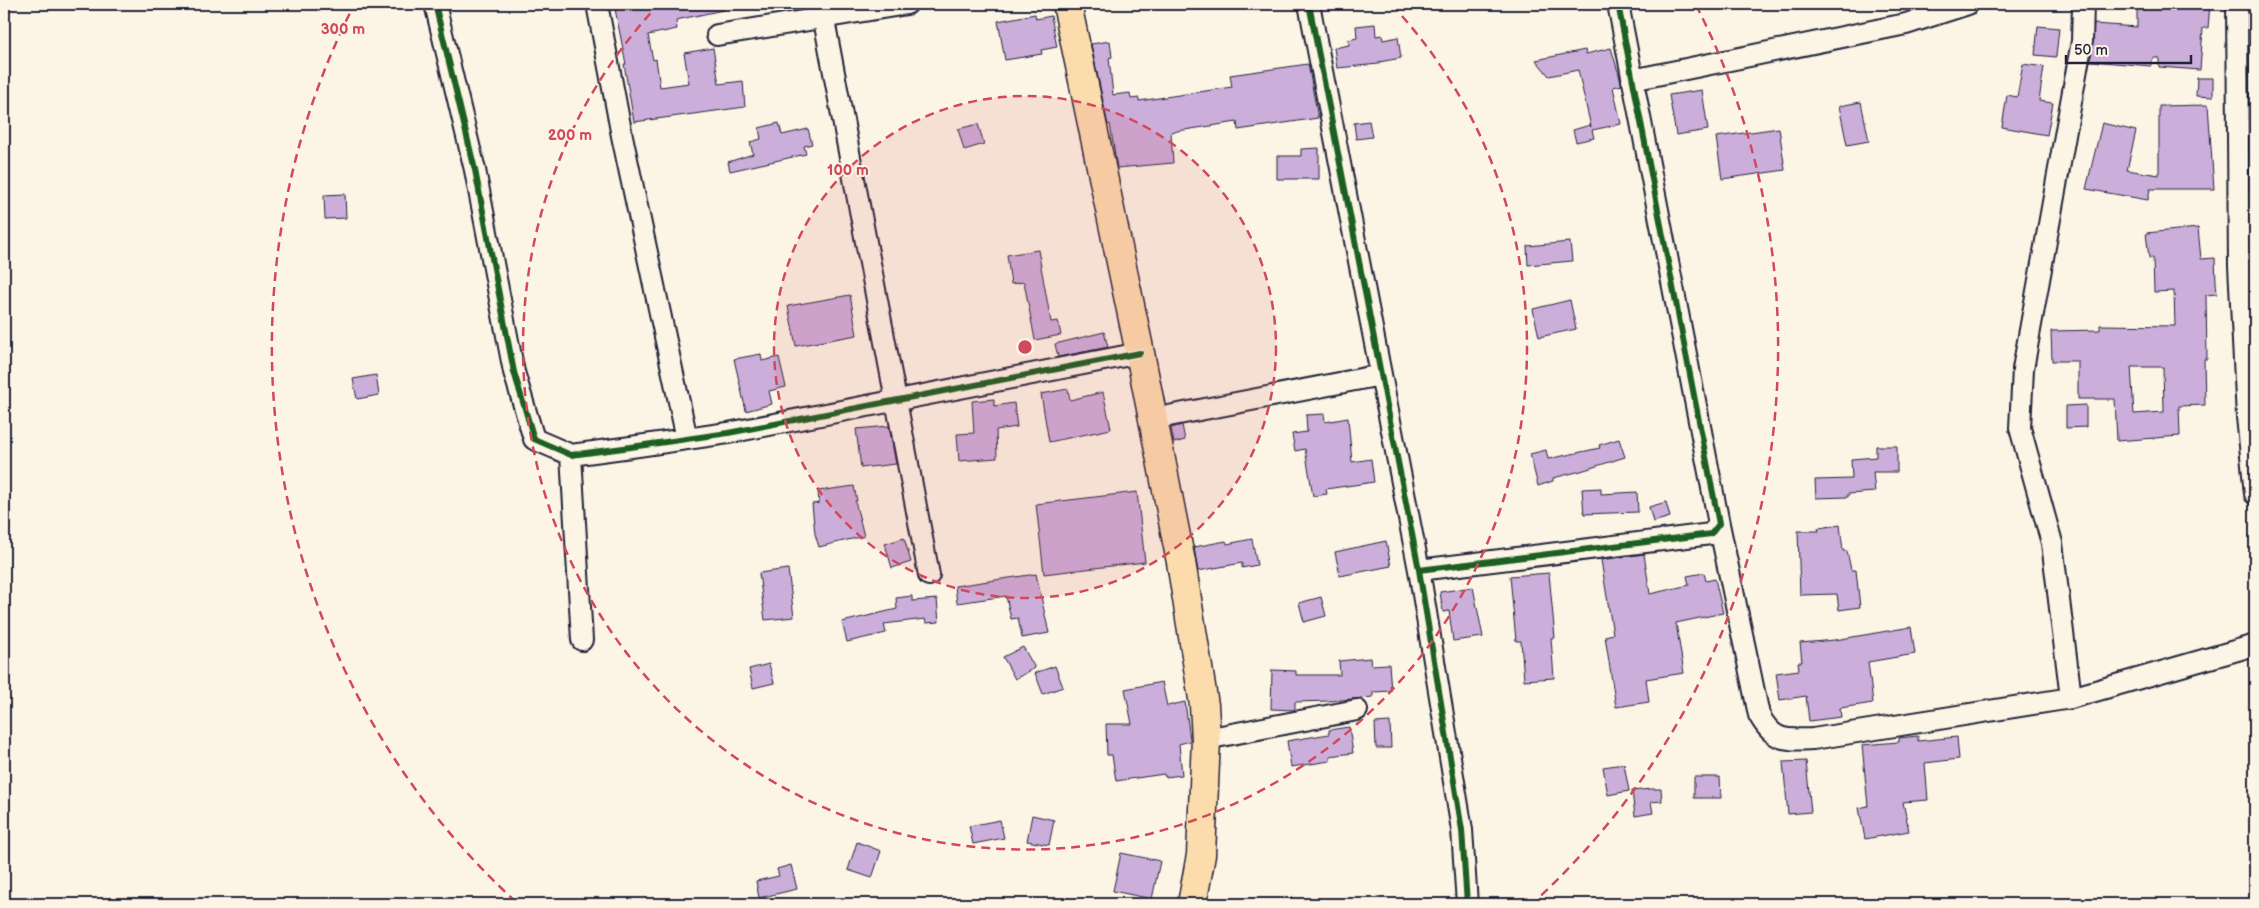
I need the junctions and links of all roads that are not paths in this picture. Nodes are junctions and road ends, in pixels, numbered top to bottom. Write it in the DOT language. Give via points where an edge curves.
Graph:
graph roads {
  1 [pos="435,4"];
  2 [pos="597,4"];
  3 [pos="907,4"];
  4 [pos="1068,4"];
  5 [pos="1309,4"];
  6 [pos="1618,4"];
  7 [pos="1968,4"];
  8 [pos="2083,4"];
  9 [pos="822,11"];
  10 [pos="2244,16"];
  11 [pos="717,35"];
  12 [pos="1632,80"];
  13 [pos="1140,352"];
  14 [pos="1381,375"];
  15 [pos="896,400"];
  16 [pos="1153,419"];
  17 [pos="687,438"];
  18 [pos="571,455"];
  19 [pos="2255,494"];
  20 [pos="1719,524"];
  21 [pos="1419,570"];
  22 [pos="929,575"];
  23 [pos="582,640"];
  24 [pos="2255,646"];
  25 [pos="2070,698"];
  26 [pos="1357,710"];
  27 [pos="1206,739"];
  28 [pos="1192,904"];
  29 [pos="1466,904"];
  1 -- 18 [label="street" via="475,170 514,372 534,439"];
  2 -- 17 [label="street"];
  3 -- 9 [label="street"];
  4 -- 13 [label="highway"];
  5 -- 14 [label="street"];
  6 -- 12 [label="street"];
  7 -- 12 [label="street" via="1906,24"];
  8 -- 25 [label="street" via="2082,41 2023,369 2020,428 2052,543"];
  9 -- 11 [label="street"];
  9 -- 15 [label="street"];
  10 -- 19 [label="street" via="2240,266 2247,418"];
  12 -- 20 [label="street"];
  13 -- 15 [label="street"];
  13 -- 16 [label="highway"];
  14 -- 16 [label="street"];
  14 -- 21 [label="street"];
  15 -- 17 [label="street"];
  15 -- 22 [label="street"];
  16 -- 27 [label="highway" via="1181,562 1204,705"];
  17 -- 18 [label="street"];
  18 -- 23 [label="street"];
  20 -- 21 [label="street" via="1711,534"];
  20 -- 25 [label="street" via="1759,715 1768,731 1787,740 1813,739"];
  21 -- 29 [label="street" via="1462,830"];
  24 -- 25 [label="street"];
  26 -- 27 [label="street"];
  27 -- 28 [label="highway" via="1201,855"];
}
